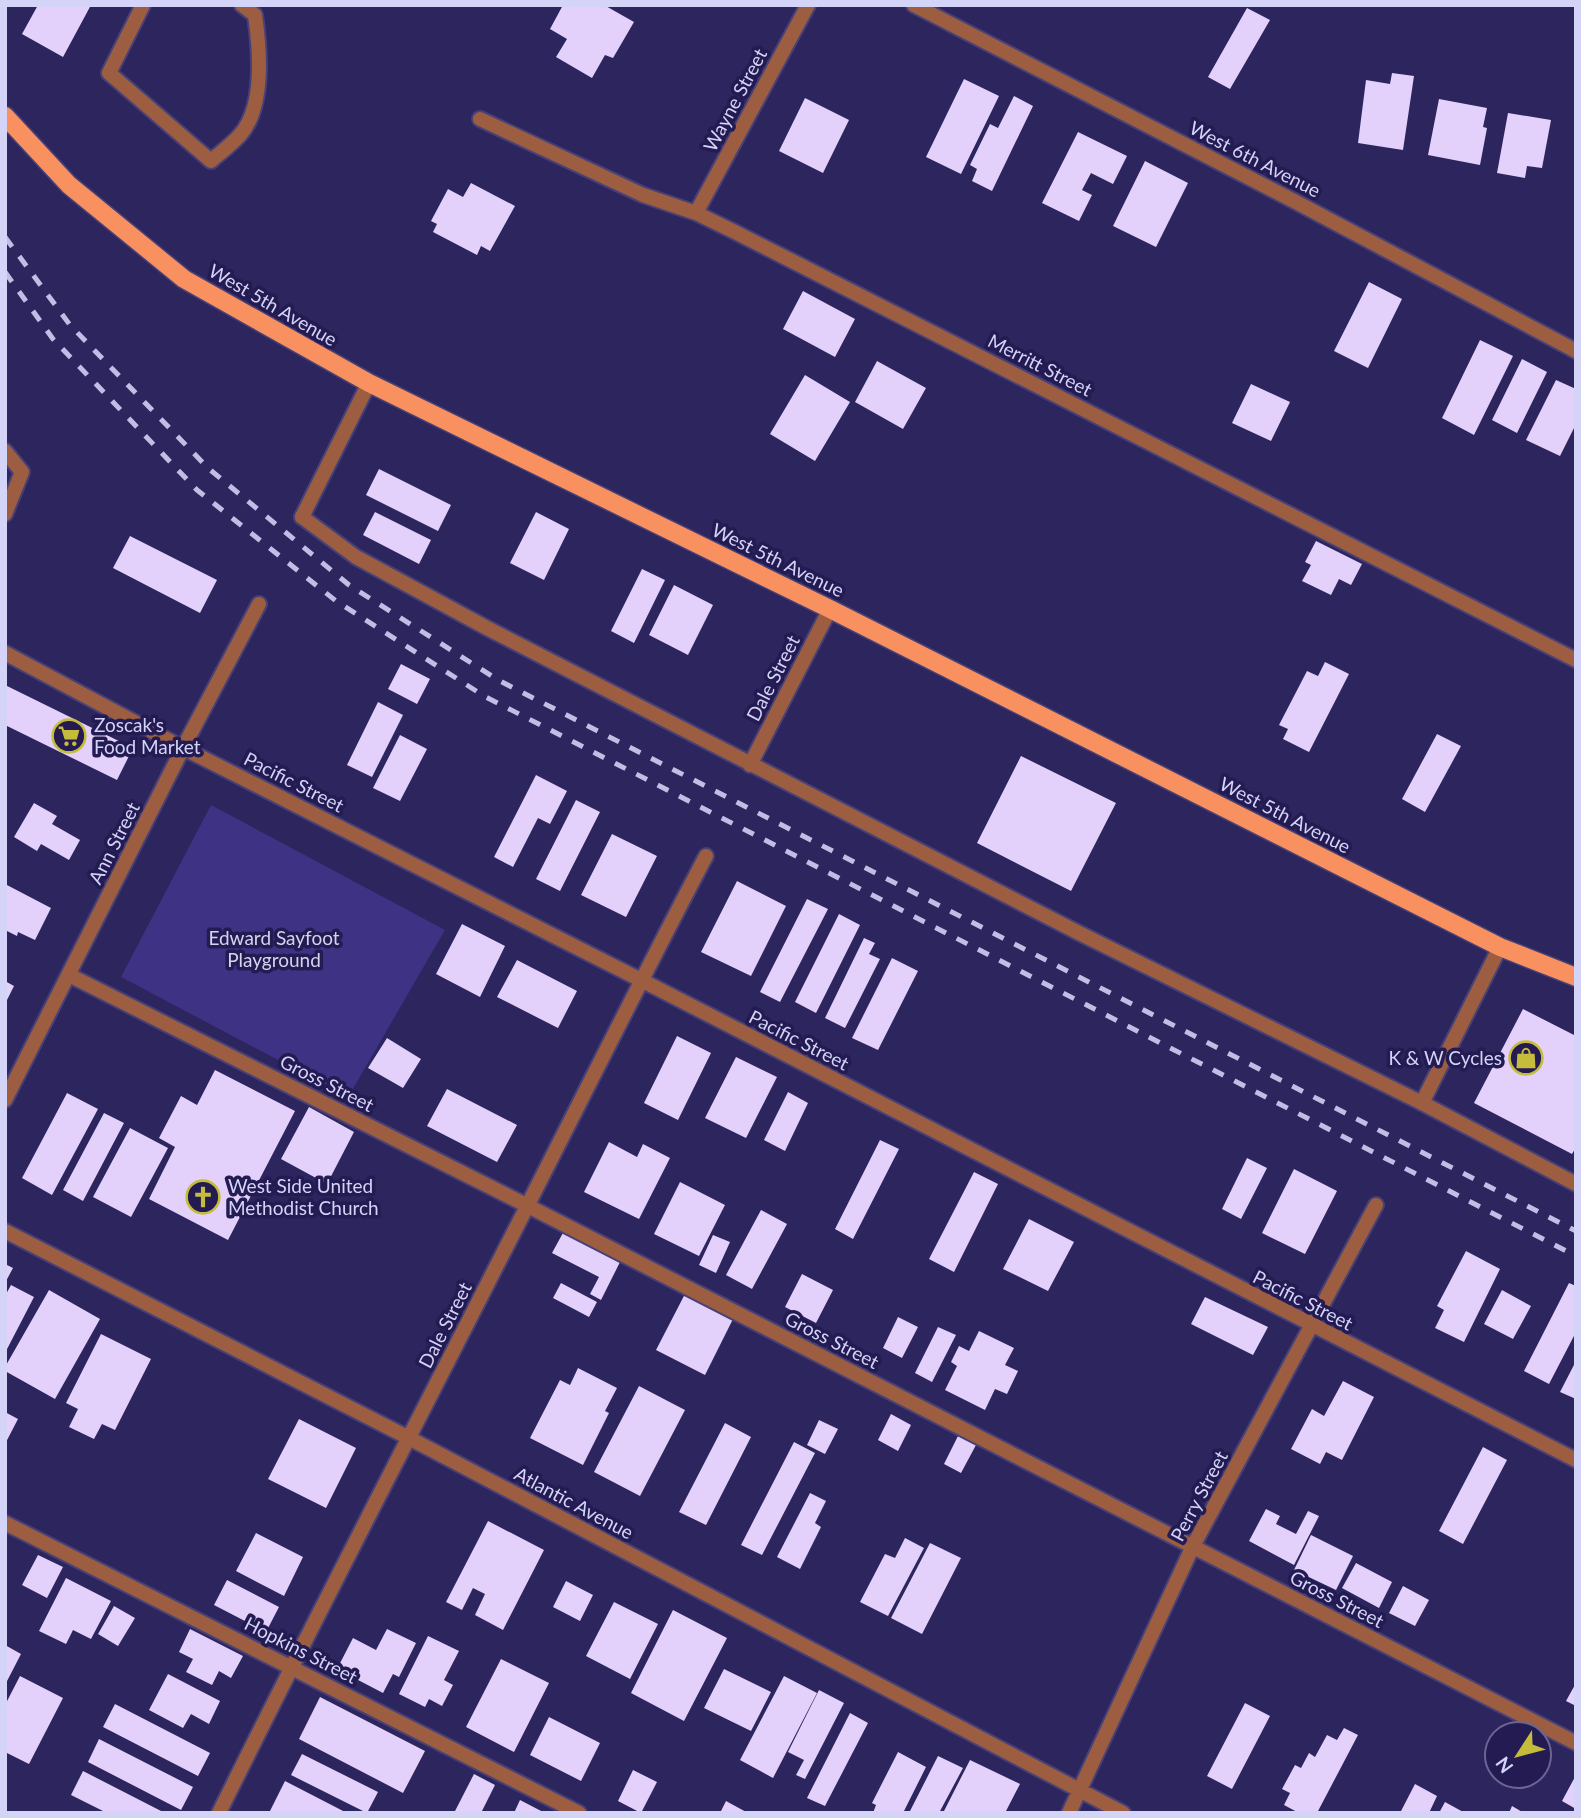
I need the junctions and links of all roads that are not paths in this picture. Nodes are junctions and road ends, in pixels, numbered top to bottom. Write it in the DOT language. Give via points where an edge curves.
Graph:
graph roads {
  1 [pos="143,5"];
  2 [pos="242,5"];
  3 [pos="808,5"];
  4 [pos="914,5"];
  5 [pos="5,116"];
  6 [pos="480,119"];
  7 [pos="696,213"];
  8 [pos="1576,351"];
  9 [pos="369,383"];
  10 [pos="5,451"];
  11 [pos="5,514"];
  12 [pos="259,604"];
  13 [pos="830,609"];
  14 [pos="5,653"];
  15 [pos="1576,660"];
  16 [pos="183,748"];
  17 [pos="750,765"];
  18 [pos="706,856"];
  19 [pos="1500,947"];
  20 [pos="69,975"];
  21 [pos="1576,977"];
  22 [pos="641,980"];
  23 [pos="5,1100"];
  24 [pos="1422,1103"];
  25 [pos="1576,1184"];
  26 [pos="1376,1205"];
  27 [pos="528,1206"];
  28 [pos="5,1231"];
  29 [pos="1312,1326"];
  30 [pos="409,1438"];
  31 [pos="1576,1460"];
  32 [pos="5,1523"];
  33 [pos="1193,1546"];
  34 [pos="291,1666"];
  35 [pos="1576,1744"];
  36 [pos="1080,1791"];
  37 [pos="219,1813"];
  38 [pos="579,1813"];
  39 [pos="1069,1813"];
  40 [pos="1124,1813"];
  1 -- 2 [label="street" via="109,74 211,161 241,134 255,102 260,55 255,15"];
  3 -- 7 [label="street, Wayne Street"];
  4 -- 8 [label="street, West 6th Avenue"];
  5 -- 9 [label="main road, West 5th Avenue" via="69,185 184,279"];
  6 -- 7 [label="street, Merritt Street" via="643,195"];
  7 -- 15 [label="street, Merritt Street"];
  9 -- 13 [label="main road, West 5th Avenue"];
  9 -- 17 [label="street" via="302,517 356,557"];
  10 -- 11 [label="street" via="22,472"];
  12 -- 16 [label="street, Ann Street"];
  13 -- 17 [label="street, Dale Street"];
  13 -- 19 [label="main road, West 5th Avenue"];
  14 -- 16 [label="street, Pacific Street"];
  16 -- 20 [label="street, Ann Street"];
  16 -- 22 [label="street, Pacific Street"];
  17 -- 24 [label="street"];
  18 -- 22 [label="street, Dale Street"];
  19 -- 21 [label="main road, West 5th Avenue"];
  19 -- 24 [label="street"];
  20 -- 23 [label="street, Ann Street"];
  20 -- 27 [label="street, Gross Street"];
  22 -- 27 [label="street, Dale Street"];
  22 -- 29 [label="street, Pacific Street"];
  24 -- 25 [label="street"];
  26 -- 29 [label="street, Perry Street"];
  27 -- 30 [label="street, Dale Street"];
  27 -- 33 [label="street, Gross Street"];
  28 -- 30 [label="street, Atlantic Avenue"];
  29 -- 31 [label="street, Pacific Street"];
  29 -- 33 [label="street, Perry Street"];
  30 -- 34 [label="street, Dale Street"];
  30 -- 36 [label="street, Atlantic Avenue"];
  32 -- 34 [label="street, Hopkins Street"];
  33 -- 35 [label="street, Gross Street"];
  33 -- 36 [label="street, Perry Street"];
  34 -- 37 [label="street, Dale Street"];
  34 -- 38 [label="street, Hopkins Street"];
  36 -- 39 [label="street, Perry Street"];
  36 -- 40 [label="street, Atlantic Avenue"];
}
